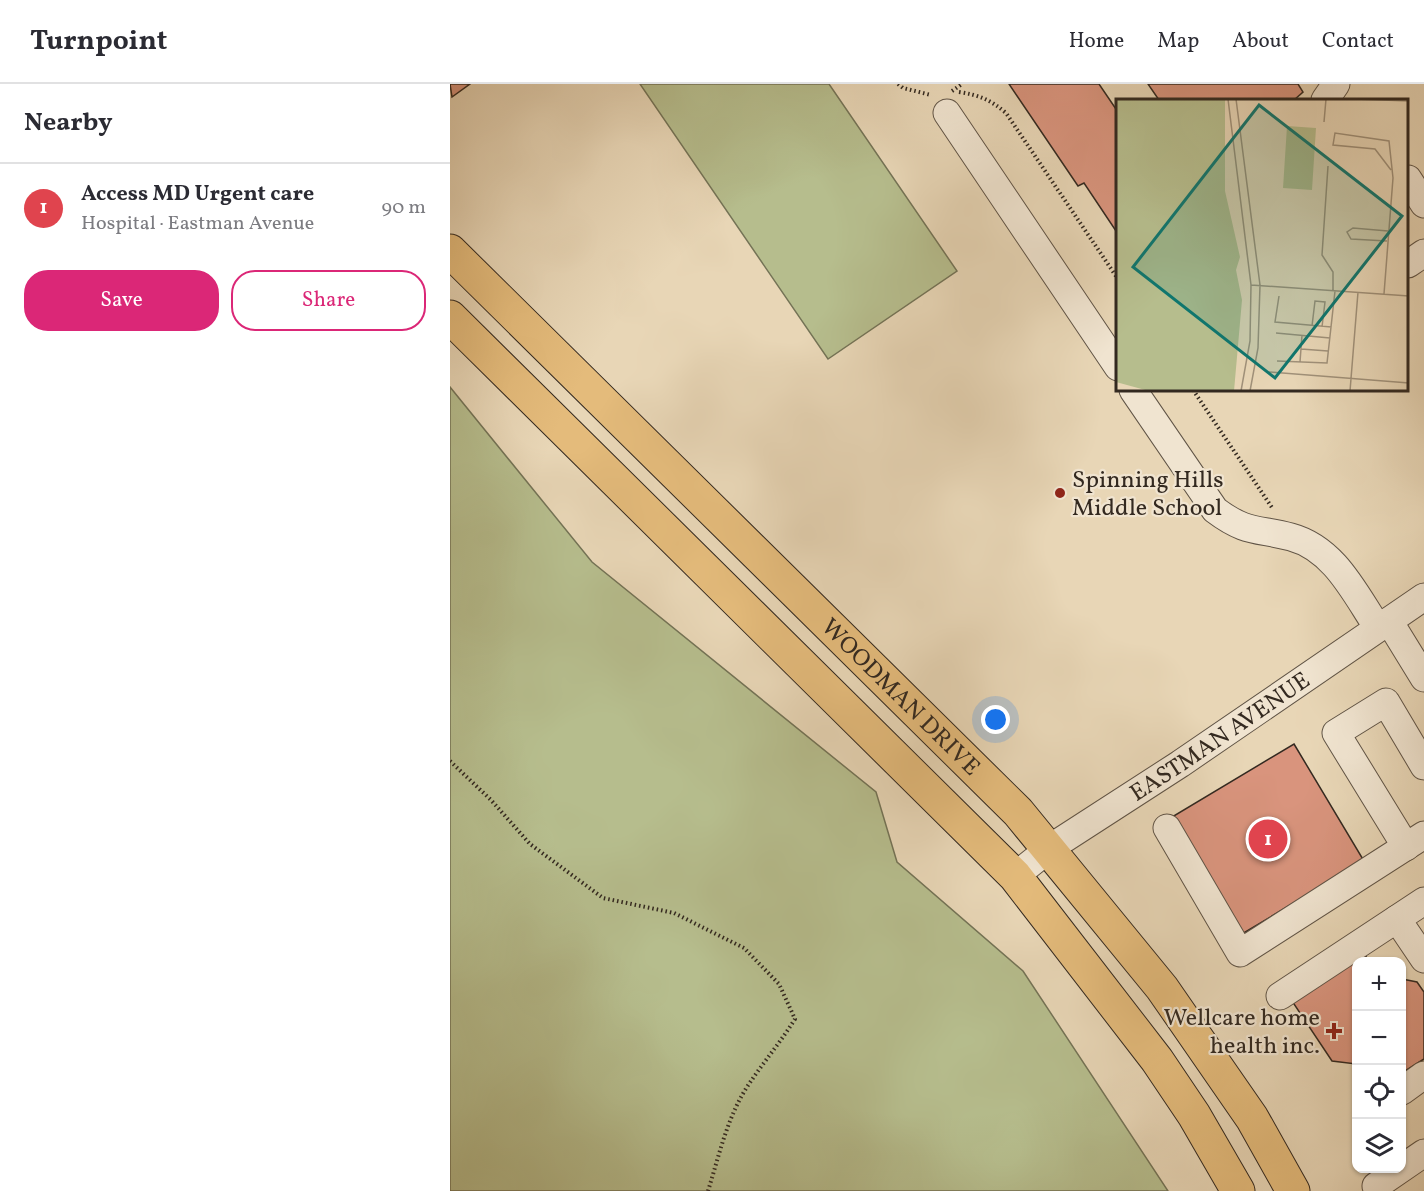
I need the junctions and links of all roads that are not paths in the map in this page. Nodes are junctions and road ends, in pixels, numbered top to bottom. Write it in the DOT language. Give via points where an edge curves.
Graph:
graph roads {
  1 [pos="1336,84"];
  2 [pos="1342,84"];
  3 [pos="1326,99"];
  4 [pos="1353,99"];
  5 [pos="949,102"];
  6 [pos="450,251"];
  7 [pos="1424,253"];
  8 [pos="1409,263"];
  9 [pos="450,317"];
  10 [pos="1116,364"];
  11 [pos="1134,392"];
  12 [pos="1424,597"];
  13 [pos="1383,625"];
  14 [pos="1424,678"];
  15 [pos="1424,766"];
  16 [pos="1167,828"];
  17 [pos="1415,841"];
  18 [pos="1050,848"];
  19 [pos="1015,876"];
  20 [pos="1424,901"];
  21 [pos="1397,919"];
  22 [pos="1424,959"];
  23 [pos="1280,996"];
  24 [pos="1424,1075"];
  25 [pos="1406,1088"];
  26 [pos="1424,1153"];
  27 [pos="1376,1186"];
  28 [pos="1238,1191"];
  29 [pos="1293,1191"];
  1 -- 3 [label="street"];
  2 -- 4 [label="street"];
  5 -- 10 [label="street"];
  6 -- 18 [label="main road, WOODMAN DRIVE" via="955,748"];
  7 -- 8 [label="street"];
  9 -- 19 [label="main road, WOODMAN DRIVE"];
  11 -- 13 [label="street" via="1215,510 1231,523 1293,537 1319,550"];
  12 -- 13 [label="street, EASTMAN AVENUE"];
  13 -- 14 [label="street"];
  13 -- 18 [label="street, EASTMAN AVENUE"];
  15 -- 17 [label="street" via="1386,702 1336,733"];
  16 -- 17 [label="street" via="1240,953"];
  18 -- 19 [label="street, EASTMAN AVENUE"];
  18 -- 29 [label="main road, WOODMAN DRIVE" via="1174,1006 1252,1118"];
  19 -- 28 [label="main road, WOODMAN DRIVE" via="1157,1060 1194,1114"];
  20 -- 21 [label="street"];
  21 -- 22 [label="street"];
  21 -- 23 [label="street"];
  24 -- 25 [label="street"];
  26 -- 27 [label="street"];
}
